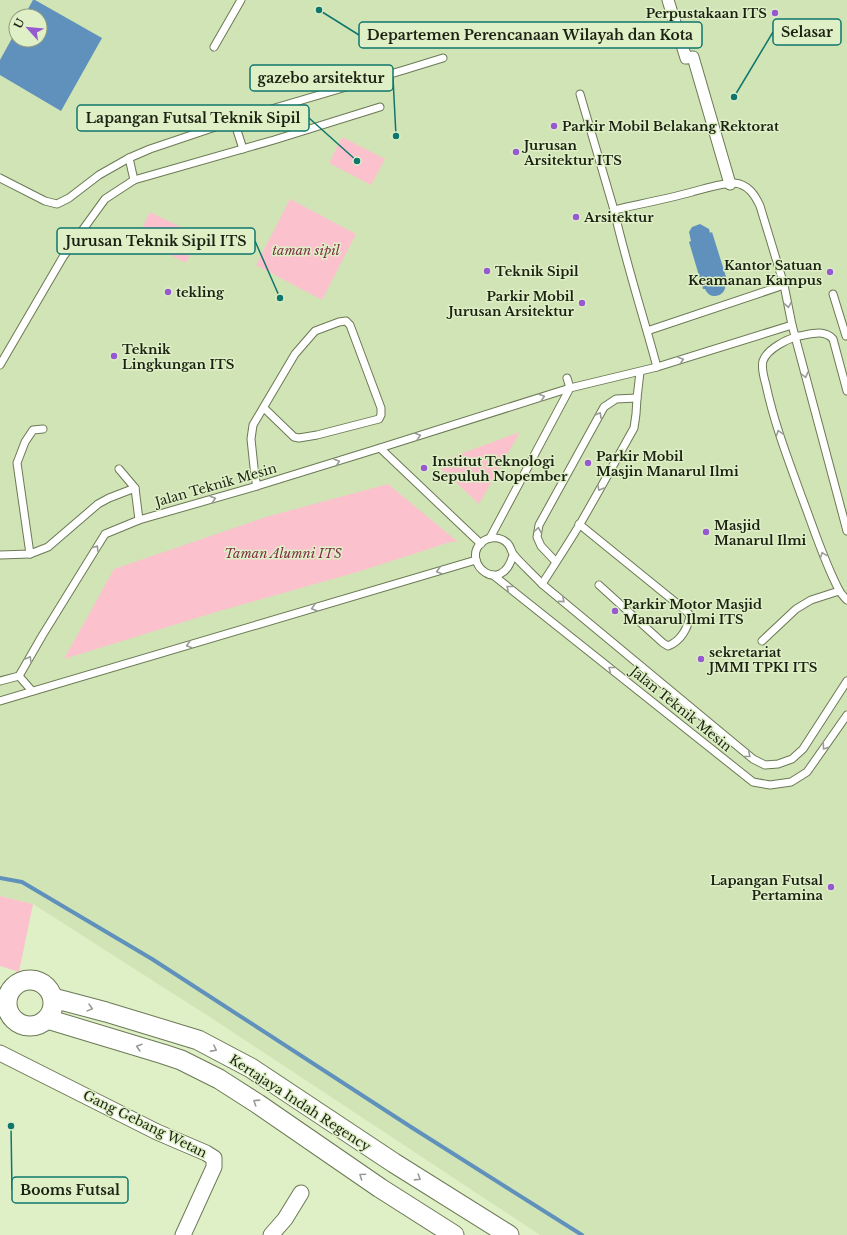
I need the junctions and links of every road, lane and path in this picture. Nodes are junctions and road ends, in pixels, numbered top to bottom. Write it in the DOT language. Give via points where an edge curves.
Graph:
graph roads {
  1 [pos="241,0"];
  2 [pos="668,0"];
  3 [pos="214,47"];
  4 [pos="443,58"];
  5 [pos="580,94"];
  6 [pos="380,106"];
  7 [pos="234,121"];
  8 [pos="243,149"];
  9 [pos="129,158"];
  10 [pos="0,178"];
  11 [pos="134,180"];
  12 [pos="730,184"];
  13 [pos="614,210"];
  14 [pos="784,285"];
  15 [pos="833,294"];
  16 [pos="792,325"];
  17 [pos="647,331"];
  18 [pos="846,335"];
  19 [pos="795,337"];
  20 [pos="833,339"];
  21 [pos="0,365"];
  22 [pos="657,367"];
  23 [pos="640,372"];
  24 [pos="567,378"];
  25 [pos="570,388"];
  26 [pos="847,391"];
  27 [pos="637,398"];
  28 [pos="264,408"];
  29 [pos="43,429"];
  30 [pos="380,448"];
  31 [pos="119,469"];
  32 [pos="257,486"];
  33 [pos="135,488"];
  34 [pos="139,520"];
  35 [pos="580,524"];
  36 [pos="847,532"];
  37 [pos="490,538"];
  38 [pos="481,544"];
  39 [pos="30,554"];
  40 [pos="513,554"];
  41 [pos="0,555"];
  42 [pos="476,560"];
  43 [pos="556,562"];
  44 [pos="493,576"];
  45 [pos="542,584"];
  46 [pos="599,585"];
  47 [pos="839,590"];
  48 [pos="847,600"];
  49 [pos="762,641"];
  50 [pos="19,676"];
  51 [pos="0,681"];
  52 [pos="847,682"];
  53 [pos="32,691"];
  54 [pos="0,701"];
  55 [pos="847,715"];
  56 [pos="8,982"];
  57 [pos="53,998"];
  58 [pos="4,1010"];
  59 [pos="48,1019"];
  60 [pos="0,1053"];
  61 [pos="394,1163"];
  62 [pos="380,1188"];
  63 [pos="301,1193"];
  64 [pos="183,1235"];
  65 [pos="271,1235"];
  66 [pos="454,1235"];
  67 [pos="509,1235"];
  1 -- 3 [label="lane"];
  2 -- 12 [label="street" via="686,58 693,57"];
  4 -- 7 [label="lane"];
  5 -- 13 [label="lane"];
  6 -- 8 [label="lane"];
  7 -- 8 [label="lane"];
  7 -- 9 [label="lane"];
  8 -- 11 [label="lane"];
  9 -- 10 [label="lane" via="57,204 45,201"];
  9 -- 11 [label="lane"];
  11 -- 21 [label="lane" via="105,199 68,250"];
  12 -- 13 [label="lane"];
  12 -- 14 [label="lane" via="750,188 757,198"];
  13 -- 17 [label="lane"];
  14 -- 16 [label="lane, one-way"];
  14 -- 17 [label="lane"];
  15 -- 18 [label="lane"];
  16 -- 19 [label="lane"];
  22 -- 16 [label="lane, Jalan Teknik Mesin, one-way"];
  17 -- 22 [label="lane"];
  18 -- 20 [label="lane"];
  19 -- 20 [label="lane" via="824,333"];
  19 -- 36 [label="lane, one-way"];
  47 -- 19 [label="lane, one-way" via="781,440 764,378 763,363 767,354"];
  20 -- 26 [label="lane"];
  22 -- 23 [label="lane, Jalan Teknik Mesin"];
  23 -- 25 [label="lane, Jalan Teknik Mesin"];
  23 -- 27 [label="lane"];
  24 -- 25 [label="lane"];
  30 -- 25 [label="lane, Jalan Teknik Mesin, one-way"];
  25 -- 37 [label="lane"];
  27 -- 35 [label="lane, one-way" via="634,428"];
  43 -- 27 [label="lane, one-way" via="541,546 537,537 539,525 604,407 616,399"];
  28 -- 28 [label="lane" via="294,437 300,438 378,419 381,408 346,321 315,331 295,354"];
  28 -- 32 [label="lane" via="253,425 251,439"];
  29 -- 39 [label="lane" via="33,430 17,463"];
  32 -- 30 [label="lane, Jalan Teknik Mesin, one-way"];
  30 -- 38 [label="lane"];
  31 -- 33 [label="lane"];
  34 -- 32 [label="lane, Jalan Teknik Mesin, one-way"];
  33 -- 34 [label="lane"];
  33 -- 39 [label="lane" via="98,504 48,547"];
  50 -- 34 [label="lane, Jalan Teknik Mesin, one-way" via="105,534"];
  35 -- 43 [label="lane"];
  35 -- 46 [label="lane" via="685,610 690,616 689,624 682,635 668,646"];
  37 -- 38 [label="lane"];
  37 -- 40 [label="lane" via="504,540 510,545"];
  38 -- 42 [label="lane" via="476,552"];
  39 -- 41 [label="lane"];
  40 -- 44 [label="lane" via="511,564 506,570"];
  40 -- 45 [label="lane, Jalan Teknik Mesin"];
  42 -- 44 [label="lane" via="479,568"];
  42 -- 53 [label="lane, one-way"];
  43 -- 45 [label="lane"];
  55 -- 44 [label="lane, Jalan Teknik Mesin, one-way" via="807,772 791,782 770,785 753,782"];
  45 -- 52 [label="lane, Jalan Teknik Mesin, one-way" via="753,759 765,765 792,759 803,749"];
  47 -- 48 [label="lane"];
  47 -- 49 [label="lane" via="811,600 796,609"];
  50 -- 51 [label="lane"];
  50 -- 53 [label="lane"];
  53 -- 54 [label="lane"];
  56 -- 57 [label="street" via="33,980 42,983 49,989"];
  56 -- 58 [label="street"];
  57 -- 59 [label="street" via="53,1009"];
  57 -- 61 [label="street, Kertajaya Indah Regency, one-way" via="198,1040 251,1068"];
  58 -- 59 [label="street" via="13,1020 30,1027 40,1025"];
  62 -- 59 [label="street, Kertajaya Indah Regency, one-way" via="219,1078 181,1060"];
  60 -- 64 [label="street, Gang Gebang Wetan" via="214,1158 214,1167"];
  61 -- 62 [label="street"];
  61 -- 67 [label="street, Kertajaya Indah Regency, one-way"];
  62 -- 66 [label="street, Kertajaya Indah Regency"];
  63 -- 65 [label="street" via="285,1219"];
}
